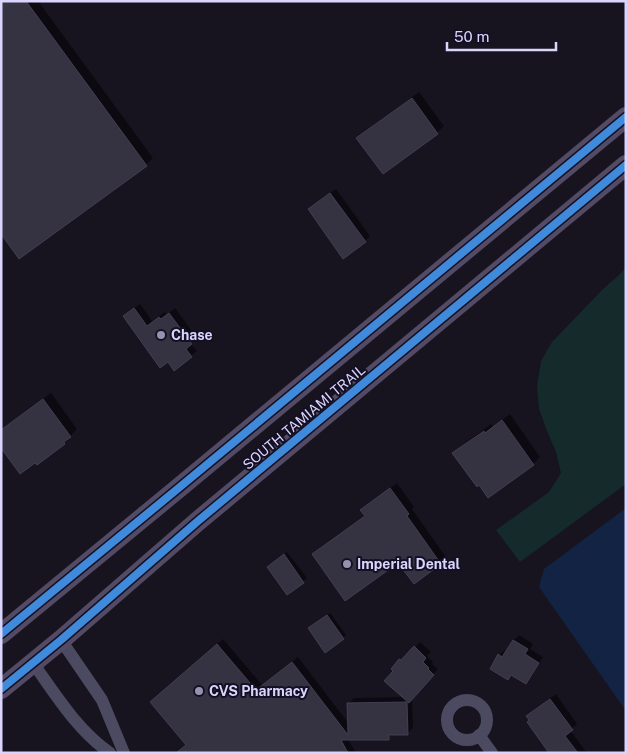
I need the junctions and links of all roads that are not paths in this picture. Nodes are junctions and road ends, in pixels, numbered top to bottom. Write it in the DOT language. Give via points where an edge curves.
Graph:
graph roads {
  1 [pos="626,117"];
  2 [pos="626,165"];
  3 [pos="1,634"];
  4 [pos="61,640"];
  5 [pos="33,663"];
  6 [pos="1,690"];
  7 [pos="479,735"];
  8 [pos="110,753"];
  9 [pos="124,753"];
  10 [pos="492,753"];
  1 -- 3 [label="main road, SOUTH TAMIAMI TRAIL"];
  2 -- 4 [label="main road, SOUTH TAMIAMI TRAIL" via="198,521"];
  4 -- 5 [label="main road, SOUTH TAMIAMI TRAIL"];
  4 -- 9 [label="street" via="102,700"];
  5 -- 6 [label="main road, SOUTH TAMIAMI TRAIL"];
  5 -- 8 [label="street" via="78,725"];
  7 -- 10 [label="street"];
}
